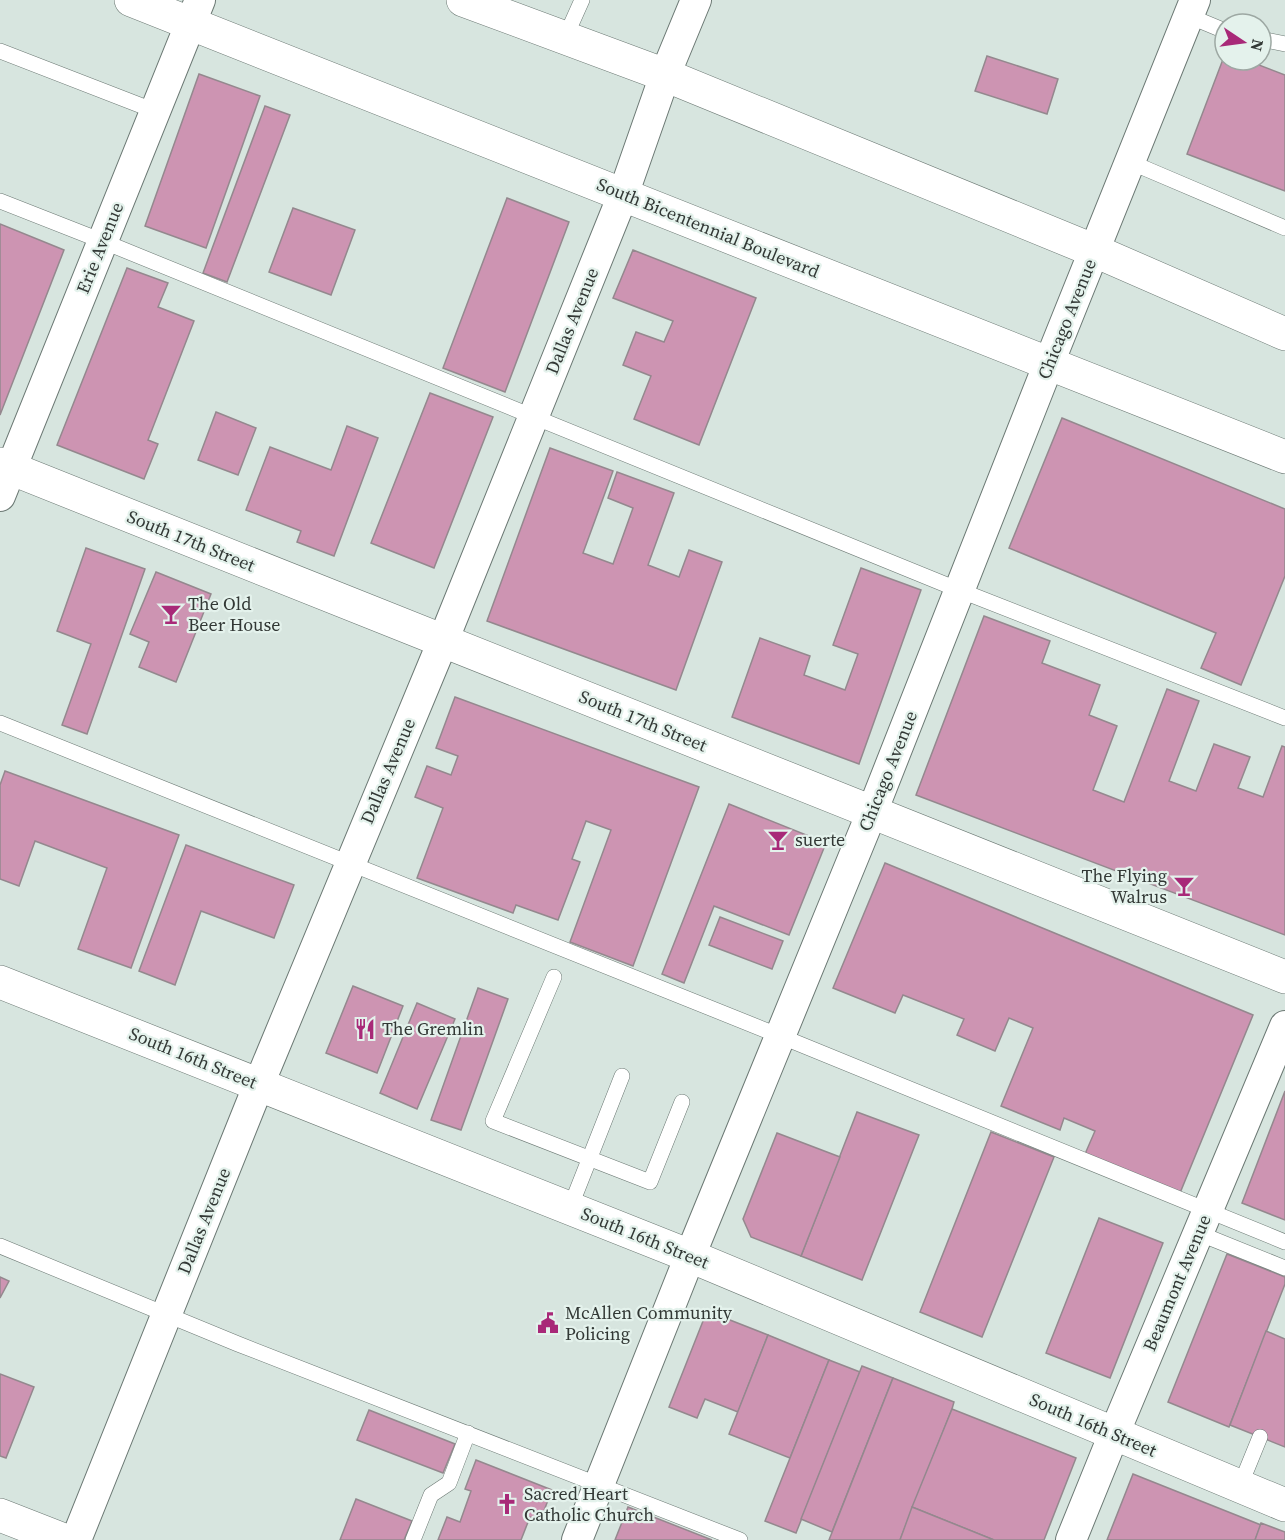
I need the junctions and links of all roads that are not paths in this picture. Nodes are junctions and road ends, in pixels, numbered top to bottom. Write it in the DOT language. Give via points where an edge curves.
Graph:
graph roads {
  1 [pos="131,0"];
  2 [pos="463,0"];
  3 [pos="582,0"];
  4 [pos="696,0"];
  5 [pos="1192,8"];
  6 [pos="195,12"];
  7 [pos="1213,23"];
  8 [pos="566,38"];
  9 [pos="0,51"];
  10 [pos="665,75"];
  11 [pos="155,111"];
  12 [pos="1130,162"];
  13 [pos="623,195"];
  14 [pos="0,201"];
  15 [pos="1285,228"];
  16 [pos="102,241"];
  17 [pos="1095,251"];
  18 [pos="1285,334"];
  19 [pos="1048,363"];
  20 [pos="532,418"];
  21 [pos="1285,456"];
  22 [pos="4,477"];
  23 [pos="959,590"];
  24 [pos="442,641"];
  25 [pos="1285,718"];
  26 [pos="0,723"];
  27 [pos="872,812"];
  28 [pos="350,863"];
  29 [pos="554,977"];
  30 [pos="1285,977"];
  31 [pos="0,982"];
  32 [pos="1285,1026"];
  33 [pos="780,1036"];
  34 [pos="622,1076"];
  35 [pos="259,1084"];
  36 [pos="682,1102"];
  37 [pos="588,1158"];
  38 [pos="570,1208"];
  39 [pos="1203,1222"];
  40 [pos="1285,1242"];
  41 [pos="0,1246"];
  42 [pos="690,1256"];
  43 [pos="1285,1268"];
  44 [pos="166,1314"];
  45 [pos="468,1433"];
  46 [pos="1114,1434"];
  47 [pos="1260,1437"];
  48 [pos="599,1484"];
  49 [pos="1240,1486"];
  50 [pos="1285,1504"];
  51 [pos="0,1515"];
  52 [pos="64,1540"];
  53 [pos="76,1540"];
  54 [pos="413,1540"];
  55 [pos="577,1540"];
  56 [pos="740,1540"];
  57 [pos="1071,1540"];
  1 -- 6 [label="street, South Bicentennial Boulevard"];
  2 -- 8 [label="street"];
  3 -- 8 [label="lane"];
  4 -- 10 [label="street, Dallas Avenue"];
  5 -- 7 [label="lane"];
  5 -- 12 [label="street, Chicago Avenue"];
  6 -- 11 [label="street, Erie Avenue"];
  6 -- 13 [label="street, South Bicentennial Boulevard"];
  8 -- 10 [label="street"];
  9 -- 11 [label="lane"];
  10 -- 13 [label="street, Dallas Avenue"];
  10 -- 17 [label="street"];
  11 -- 16 [label="street, Erie Avenue"];
  12 -- 15 [label="lane"];
  12 -- 17 [label="street, Chicago Avenue"];
  13 -- 19 [label="street, South Bicentennial Boulevard"];
  13 -- 20 [label="street, Dallas Avenue"];
  14 -- 16 [label="lane"];
  16 -- 20 [label="lane"];
  16 -- 22 [label="street, Erie Avenue"];
  17 -- 18 [label="street"];
  17 -- 19 [label="street, Chicago Avenue"];
  19 -- 21 [label="street, South Bicentennial Boulevard"];
  19 -- 23 [label="street, Chicago Avenue"];
  20 -- 23 [label="lane"];
  20 -- 24 [label="street, Dallas Avenue"];
  22 -- 24 [label="street, South 17th Street"];
  23 -- 25 [label="lane"];
  23 -- 27 [label="street, Chicago Avenue"];
  24 -- 27 [label="street, South 17th Street"];
  24 -- 28 [label="street, Dallas Avenue"];
  26 -- 28 [label="lane"];
  27 -- 30 [label="street, South 17th Street"];
  27 -- 33 [label="street, Chicago Avenue"];
  28 -- 33 [label="lane"];
  28 -- 35 [label="street, Dallas Avenue"];
  29 -- 37 [label="lane" via="493,1121"];
  31 -- 35 [label="street, South 16th Street"];
  32 -- 39 [label="street, Beaumont Avenue"];
  33 -- 39 [label="lane"];
  33 -- 42 [label="street, Chicago Avenue"];
  34 -- 37 [label="lane"];
  35 -- 38 [label="street, South 16th Street"];
  35 -- 44 [label="street, Dallas Avenue"];
  36 -- 37 [label="lane" via="650,1182"];
  37 -- 38 [label="lane"];
  38 -- 42 [label="street, South 16th Street"];
  39 -- 40 [label="lane"];
  39 -- 43 [label="lane"];
  39 -- 46 [label="street, Beaumont Avenue"];
  41 -- 44 [label="lane"];
  42 -- 46 [label="street, South 16th Street"];
  42 -- 48 [label="street, Chicago Avenue"];
  44 -- 45 [label="lane"];
  44 -- 53 [label="street, Dallas Avenue"];
  45 -- 48 [label="lane"];
  45 -- 54 [label="lane" via="449,1483 430,1495"];
  46 -- 49 [label="street, South 16th Street"];
  46 -- 57 [label="street, Beaumont Avenue"];
  47 -- 49 [label="lane"];
  48 -- 55 [label="street, Chicago Avenue"];
  48 -- 56 [label="lane"];
  49 -- 50 [label="street, South 16th Street"];
  51 -- 52 [label="street"];
}
